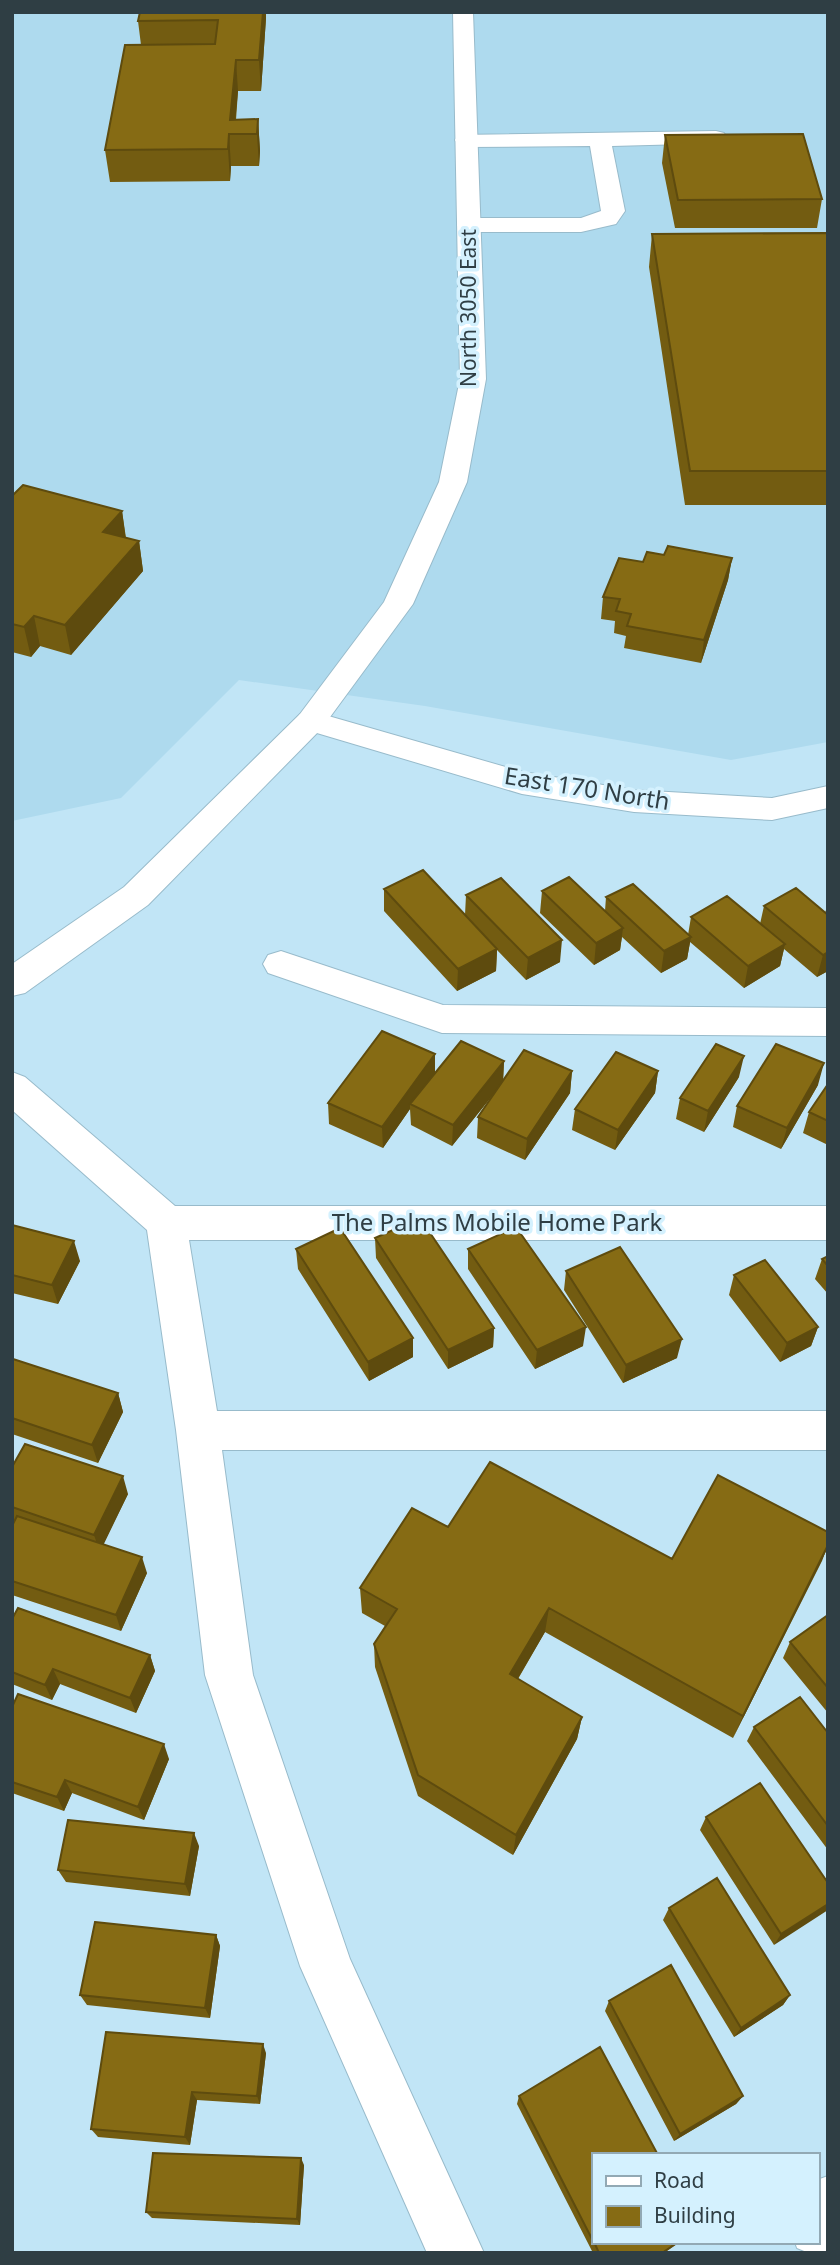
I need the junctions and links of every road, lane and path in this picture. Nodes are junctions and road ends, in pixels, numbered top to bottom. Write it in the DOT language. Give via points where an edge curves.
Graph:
graph roads {
  1 [pos="463,12"];
  2 [pos="738,138"];
  3 [pos="600,139"];
  4 [pos="466,140"];
  5 [pos="469,225"];
  6 [pos="311,721"];
  7 [pos="828,797"];
  8 [pos="281,964"];
  9 [pos="12,983"];
  10 [pos="828,1022"];
  11 [pos="12,1087"];
  12 [pos="166,1223"];
  13 [pos="828,1223"];
  14 [pos="198,1430"];
  15 [pos="828,1432"];
  16 [pos="828,2204"];
  17 [pos="819,2224"];
  18 [pos="456,2253"];
  1 -- 4 [label="street, North 3050 East"];
  2 -- 3 [label="street"];
  3 -- 4 [label="street"];
  3 -- 5 [label="street" via="613,211 608,219 581,225"];
  4 -- 5 [label="street, North 3050 East"];
  5 -- 6 [label="street, North 3050 East" via="473,379 453,482 398,604"];
  6 -- 7 [label="street, East 170 North" via="522,783 634,801 772,809"];
  6 -- 9 [label="street, North 3050 East" via="136,896"];
  8 -- 10 [label="street" via="442,1019"];
  11 -- 12 [label="street"];
  12 -- 13 [label="street, The Palms Mobile Home Park"];
  12 -- 14 [label="street"];
  14 -- 15 [label="street"];
  14 -- 18 [label="street" via="229,1675 326,1966"];
  16 -- 17 [label="street"];
}
